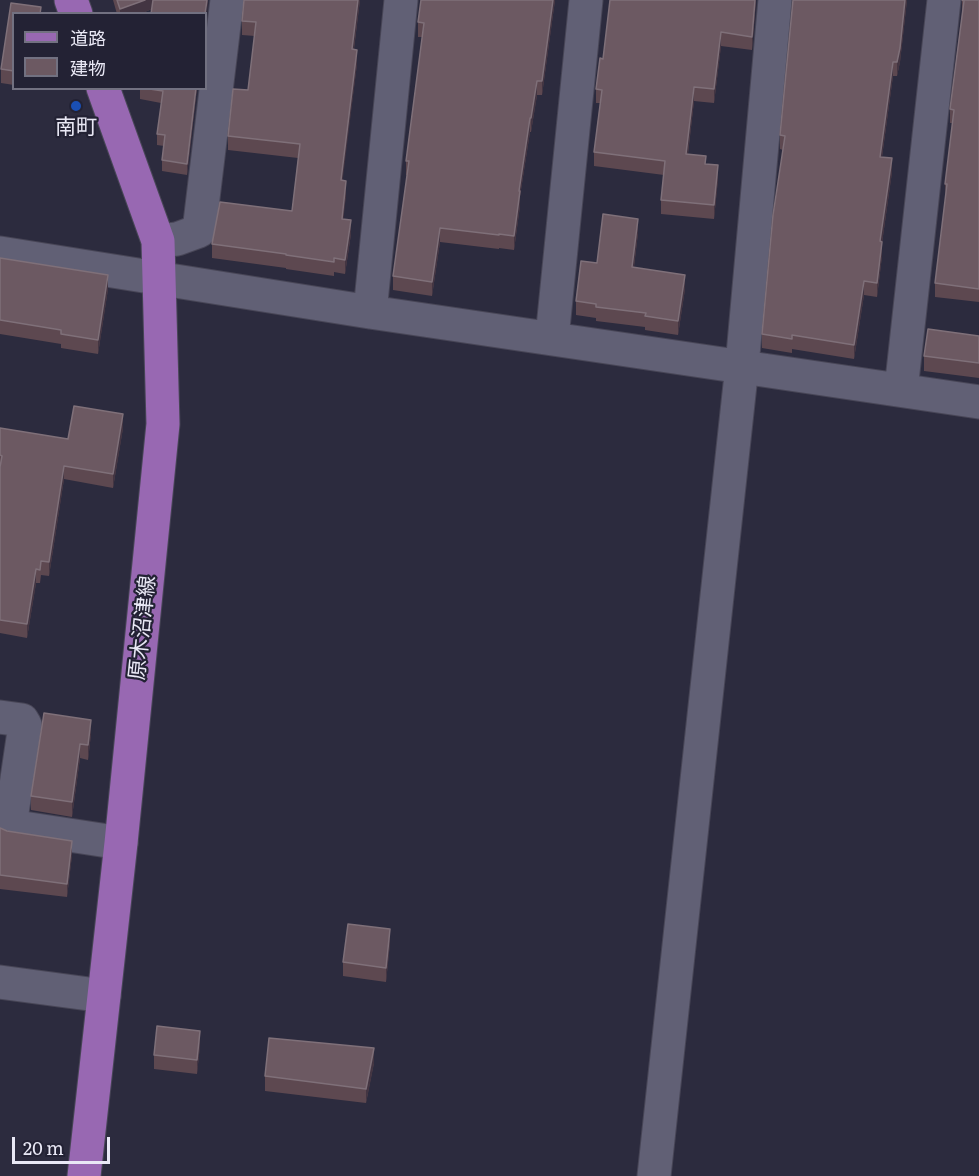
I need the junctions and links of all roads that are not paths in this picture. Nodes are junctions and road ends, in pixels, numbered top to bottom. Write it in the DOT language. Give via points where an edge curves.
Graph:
graph roads {
  1 [pos="227,0"];
  2 [pos="401,0"];
  3 [pos="586,0"];
  4 [pos="775,0"];
  5 [pos="944,0"];
  6 [pos="104,90"];
  7 [pos="158,241"];
  8 [pos="0,253"];
  9 [pos="160,277"];
  10 [pos="370,312"];
  11 [pos="552,338"];
  12 [pos="742,366"];
  13 [pos="901,390"];
  14 [pos="979,402"];
  15 [pos="0,717"];
  16 [pos="122,843"];
  17 [pos="0,982"];
  18 [pos="104,996"];
  19 [pos="84,1176"];
  20 [pos="654,1176"];
  1 -- 7 [label="street" via="199,231"];
  2 -- 10 [label="street"];
  3 -- 11 [label="street"];
  4 -- 12 [label="street"];
  5 -- 13 [label="street"];
  6 -- 7 [label="main road, 原木沼津線"];
  7 -- 9 [label="main road, 原木沼津線"];
  8 -- 9 [label="street"];
  9 -- 10 [label="street"];
  9 -- 16 [label="main road, 原木沼津線" via="163,424"];
  10 -- 11 [label="street"];
  11 -- 12 [label="street"];
  12 -- 13 [label="street"];
  12 -- 20 [label="street"];
  13 -- 14 [label="street"];
  15 -- 16 [label="street" via="22,720 25,725 10,826"];
  16 -- 18 [label="main road, 原木沼津線"];
  17 -- 18 [label="street"];
  18 -- 19 [label="main road, 原木沼津線"];
}
